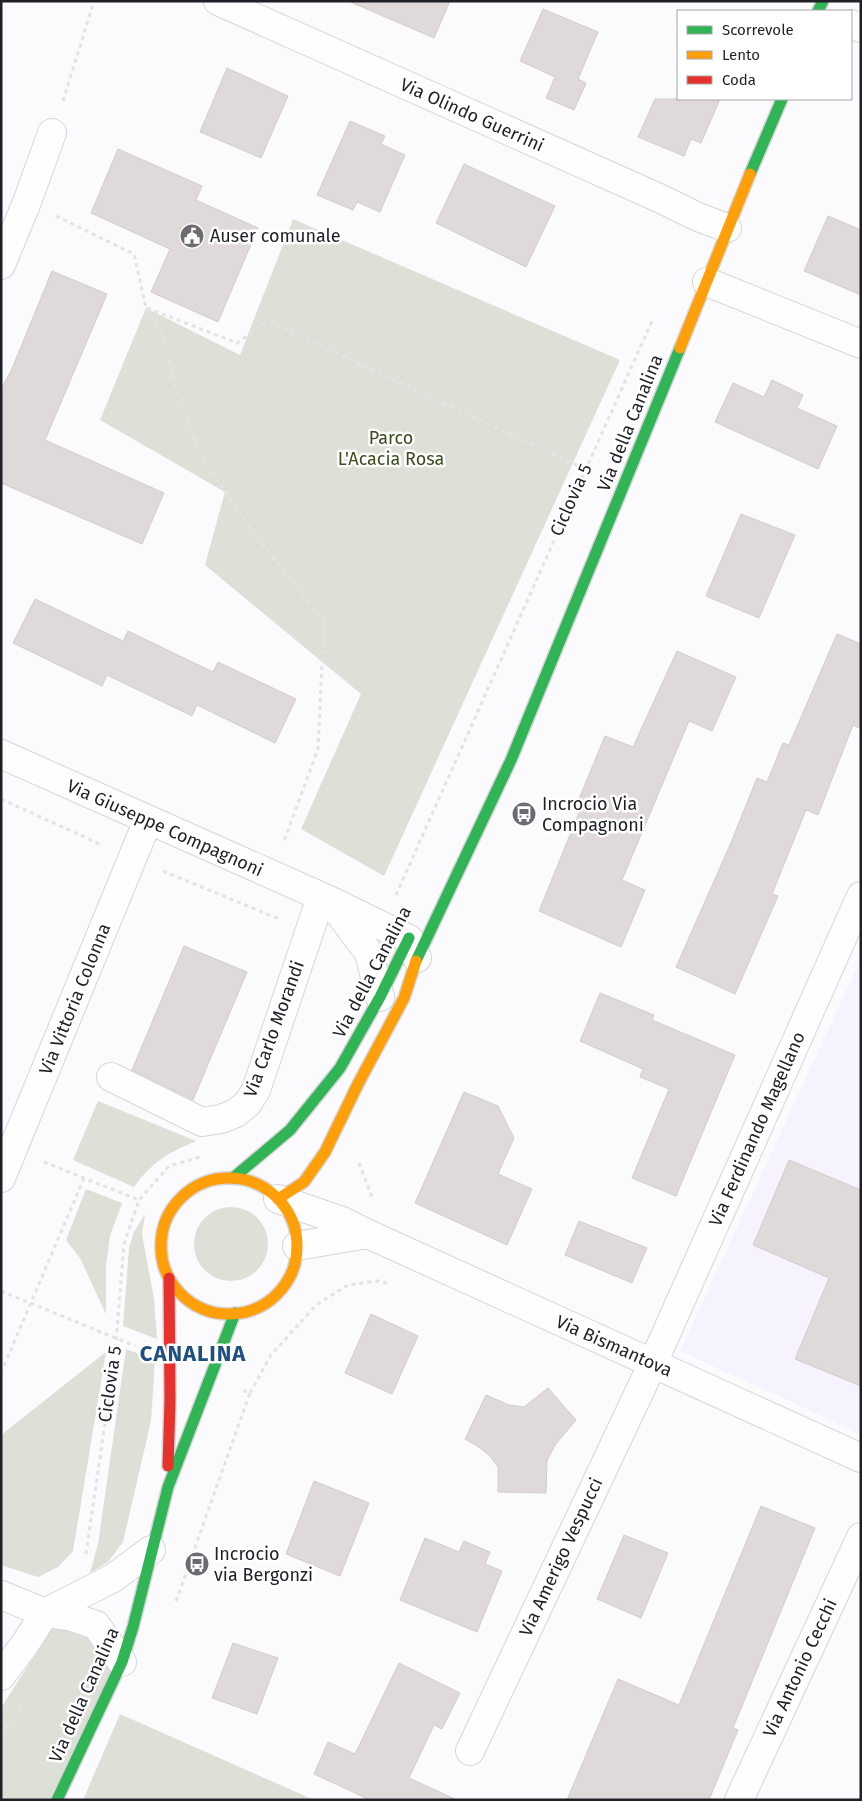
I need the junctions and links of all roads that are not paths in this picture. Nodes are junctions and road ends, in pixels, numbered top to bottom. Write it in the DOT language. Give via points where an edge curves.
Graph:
graph roads {
  1 [pos="218,1"];
  2 [pos="782,100"];
  3 [pos="52,133"];
  4 [pos="727,228"];
  5 [pos="1,265"];
  6 [pos="707,282"];
  7 [pos="861,344"];
  8 [pos="1,754"];
  9 [pos="511,760"];
  10 [pos="148,820"];
  11 [pos="438,888"];
  12 [pos="861,896"];
  13 [pos="325,899"];
  14 [pos="413,942"];
  15 [pos="380,997"];
  16 [pos="111,1076"];
  17 [pos="1,1178"];
  18 [pos="233,1178"];
  19 [pos="278,1199"];
  20 [pos="368,1234"];
  21 [pos="297,1246"];
  22 [pos="169,1278"];
  23 [pos="235,1313"];
  24 [pos="653,1363"];
  25 [pos="861,1458"];
  26 [pos="168,1487"];
  27 [pos="861,1537"];
  28 [pos="150,1550"];
  29 [pos="1,1595"];
  30 [pos="45,1613"];
  31 [pos="122,1662"];
  32 [pos="1,1676"];
  33 [pos="470,1751"];
  34 [pos="56,1800"];
  35 [pos="739,1800"];
  1 -- 4 [label="street, Via Olindo Guerrini"];
  2 -- 4 [label="street, Via della Canalina"];
  3 -- 5 [label="street"];
  4 -- 6 [label="street, Via della Canalina"];
  6 -- 7 [label="street"];
  6 -- 9 [label="street, Via della Canalina"];
  8 -- 10 [label="street, Via Giuseppe Compagnoni"];
  9 -- 11 [label="street, Via della Canalina"];
  9 -- 14 [label="street, Via della Canalina"];
  10 -- 13 [label="street, Via Giuseppe Compagnoni"];
  10 -- 17 [label="street, Via Vittoria Colonna"];
  12 -- 24 [label="street, Via Ferdinando Magellano"];
  13 -- 14 [label="street, Via Giuseppe Compagnoni"];
  13 -- 15 [label="street, Via Giuseppe Compagnoni" via="369,953"];
  13 -- 16 [label="street, Via Carlo Morandi" via="309,932 256,1090 236,1113 202,1122"];
  14 -- 15 [label="street, Via della Canalina"];
  14 -- 19 [label="street, Via della Canalina" via="404,998 325,1152 304,1182"];
  15 -- 18 [label="street, Via della Canalina" via="340,1068 290,1130"];
  18 -- 19 [label="street, Via della Canalina" via="258,1184"];
  18 -- 22 [label="street, Via della Canalina" via="205,1182 186,1193 171,1208 161,1235 160,1250"];
  19 -- 20 [label="street, Via Bismantova" via="342,1221"];
  19 -- 21 [label="street, Via della Canalina" via="292,1221"];
  20 -- 21 [label="street"];
  20 -- 24 [label="street, Via Bismantova"];
  21 -- 23 [label="street, Via della Canalina" via="283,1287 259,1307"];
  22 -- 23 [label="street, Via della Canalina" via="188,1300 202,1308 216,1313"];
  22 -- 26 [label="street, Via della Canalina"];
  23 -- 26 [label="street, Via della Canalina"];
  24 -- 25 [label="street, Via Bismantova"];
  24 -- 33 [label="street, Via Amerigo Vespucci"];
  26 -- 28 [label="street, Via della Canalina"];
  27 -- 35 [label="street, Via Antonio Cecchi"];
  28 -- 30 [label="street" via="113,1578"];
  28 -- 31 [label="street, Via della Canalina"];
  29 -- 30 [label="street"];
  30 -- 31 [label="street" via="69,1616 96,1625"];
  30 -- 32 [label="street"];
  31 -- 34 [label="street, Via della Canalina"];
}
